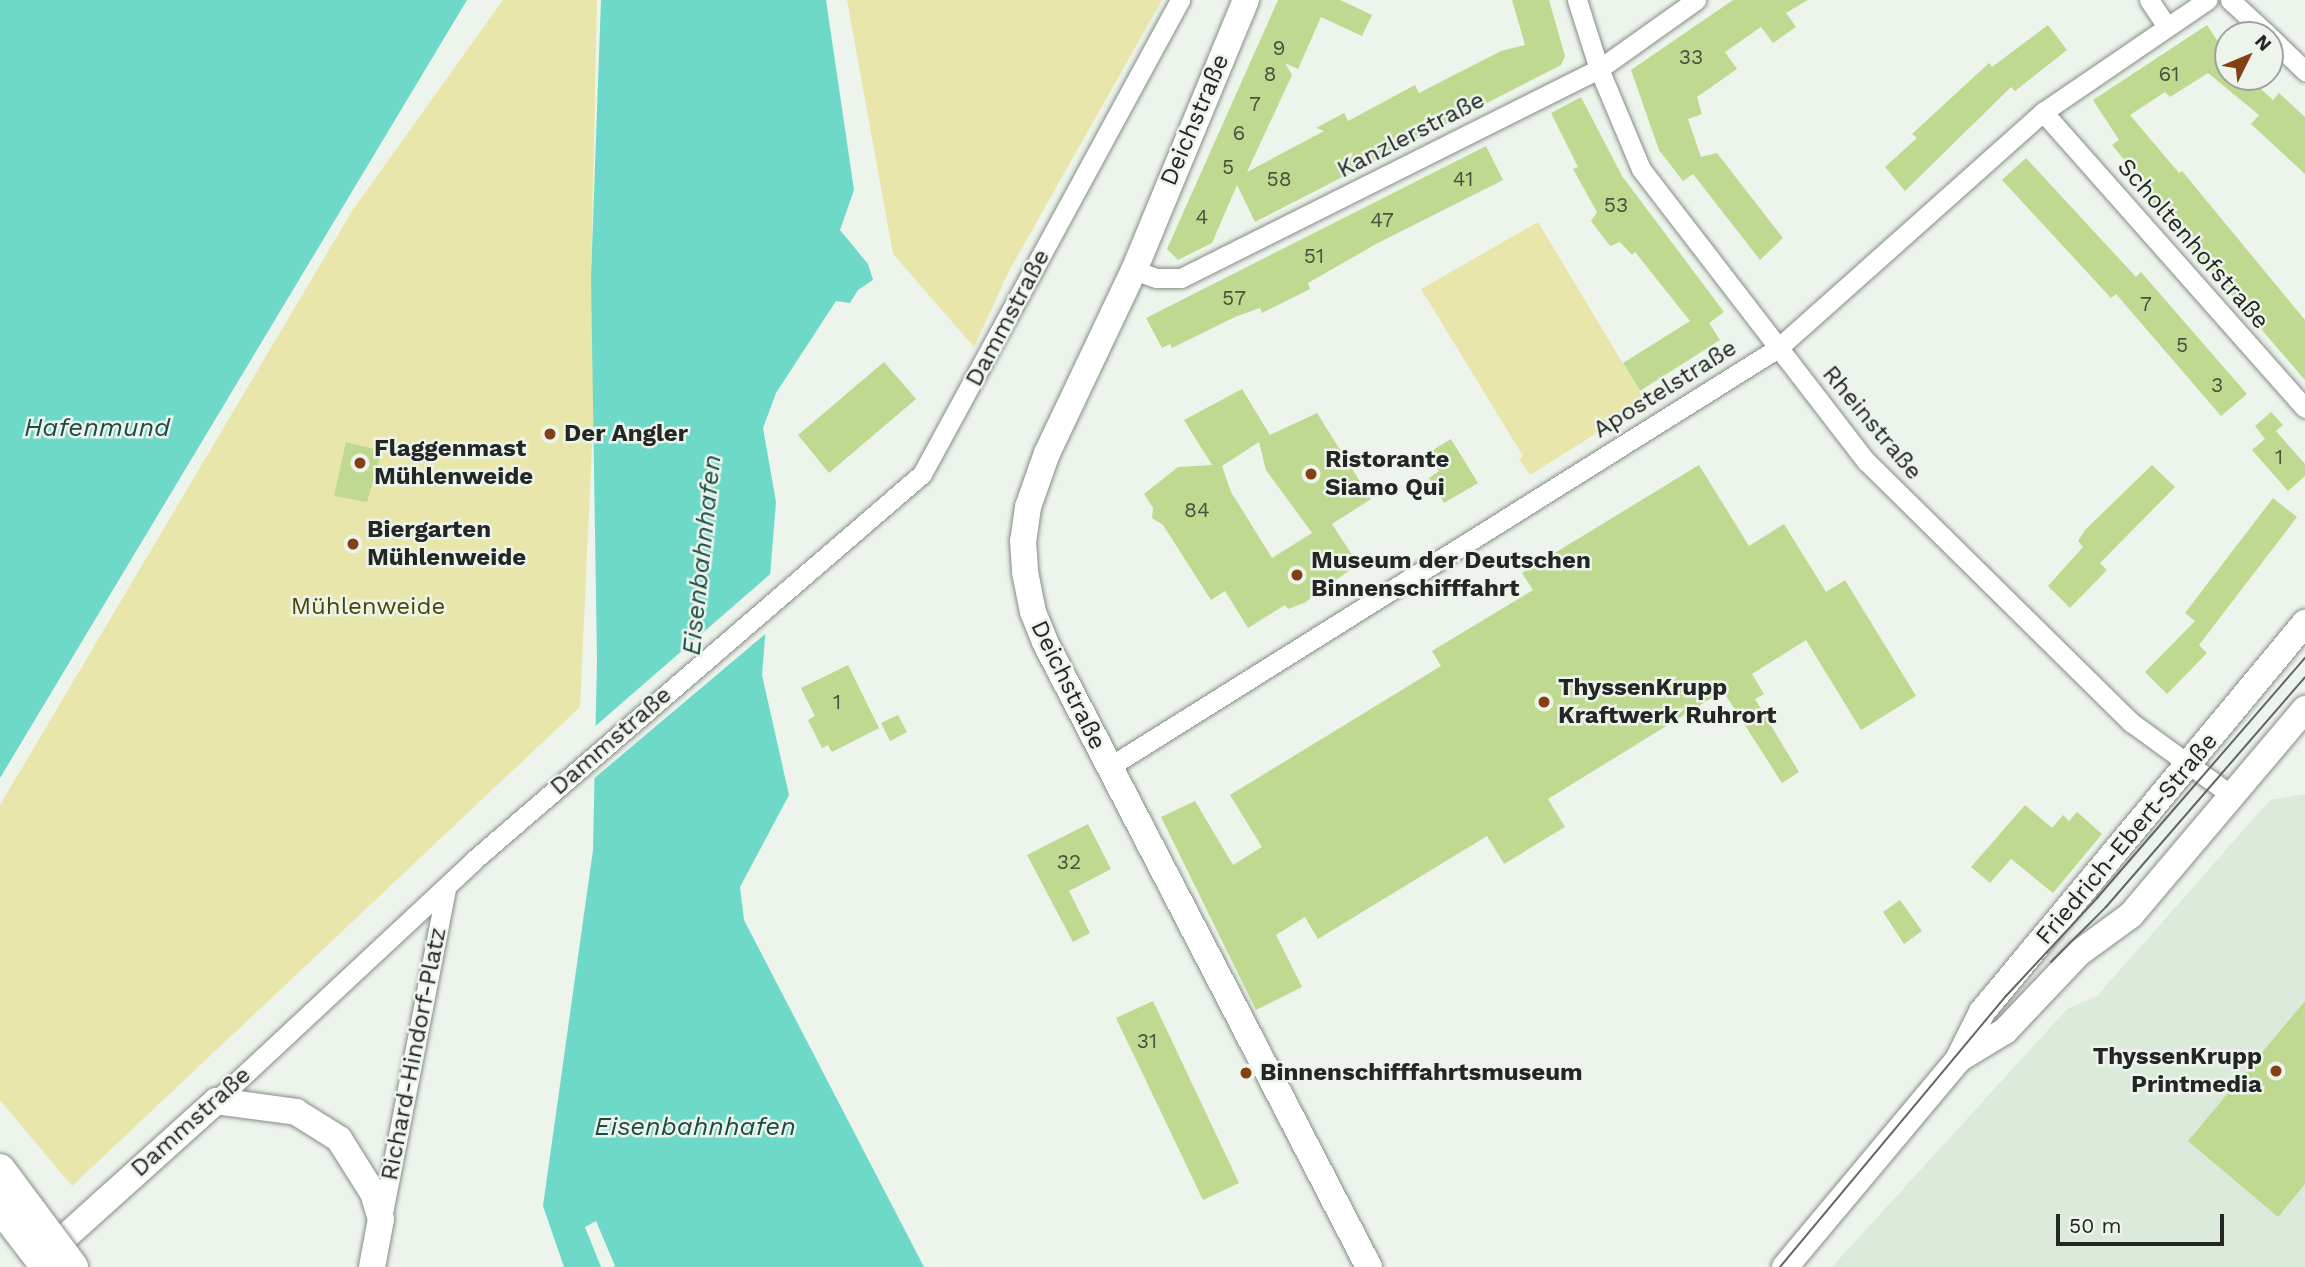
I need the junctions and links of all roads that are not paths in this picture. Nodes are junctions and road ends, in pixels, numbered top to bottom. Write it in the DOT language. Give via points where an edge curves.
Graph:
graph roads {
  1 [pos="1180,0"];
  2 [pos="1246,0"];
  3 [pos="1577,0"];
  4 [pos="1696,0"];
  5 [pos="2148,0"];
  6 [pos="2207,0"];
  7 [pos="2230,0"];
  8 [pos="2253,21"];
  9 [pos="2167,27"];
  10 [pos="2284,51"];
  11 [pos="1599,69"];
  12 [pos="2305,71"];
  13 [pos="2043,112"];
  14 [pos="1134,270"];
  15 [pos="1778,348"];
  16 [pos="2305,408"];
  17 [pos="2305,623"];
  18 [pos="2305,709"];
  19 [pos="2187,765"];
  20 [pos="1109,767"];
  21 [pos="2234,797"];
  22 [pos="446,889"];
  23 [pos="1958,1060"];
  24 [pos="216,1101"];
  25 [pos="0,1169"];
  26 [pos="0,1207"];
  27 [pos="382,1219"];
  28 [pos="32,1267"];
  29 [pos="46,1267"];
  30 [pos="74,1267"];
  31 [pos="372,1267"];
  32 [pos="1370,1267"];
  33 [pos="1785,1267"];
  1 -- 22 [label="street, Dammstraße" via="922,474"];
  2 -- 14 [label="street, Deichstraße"];
  3 -- 11 [label="street, Rheinstraße"];
  4 -- 11 [label="street, Kanzlerstraße"];
  5 -- 9 [label="street"];
  6 -- 9 [label="street, Apostelstraße"];
  7 -- 8 [label="street"];
  9 -- 13 [label="street, Apostelstraße"];
  10 -- 12 [label="street"];
  11 -- 14 [label="street, Kanzlerstraße" via="1181,278 1156,278"];
  11 -- 15 [label="street, Rheinstraße" via="1641,169"];
  13 -- 15 [label="street, Apostelstraße"];
  13 -- 16 [label="street, Scholtenhofstraße"];
  14 -- 20 [label="street, Deichstraße" via="1047,453 1028,507 1023,541 1033,612"];
  15 -- 19 [label="street, Rheinstraße" via="1867,462 1933,530 2132,723"];
  15 -- 20 [label="street, Apostelstraße"];
  17 -- 19 [label="street, Friedrich-Ebert-Straße"];
  18 -- 21 [label="street, Friedrich-Ebert-Straße"];
  19 -- 21 [label="street, Rheinstraße"];
  19 -- 23 [label="street, Friedrich-Ebert-Straße" via="1982,1012"];
  20 -- 32 [label="street, Deichstraße"];
  21 -- 23 [label="street, Friedrich-Ebert-Straße" via="2131,915 2079,953 2005,1031"];
  22 -- 24 [label="street, Dammstraße"];
  22 -- 27 [label="street, Richard-Hindorf-Platz"];
  23 -- 33 [label="street, Friedrich-Ebert-Straße"];
  24 -- 27 [label="street, Richard-Hindorf-Platz" via="296,1112 319,1122 354,1159"];
  24 -- 28 [label="street, Dammstraße"];
  25 -- 30 [label="main road, bridge"];
  26 -- 29 [label="main road, bridge"];
  27 -- 31 [label="street, Richard-Hindorf-Platz"];
}
